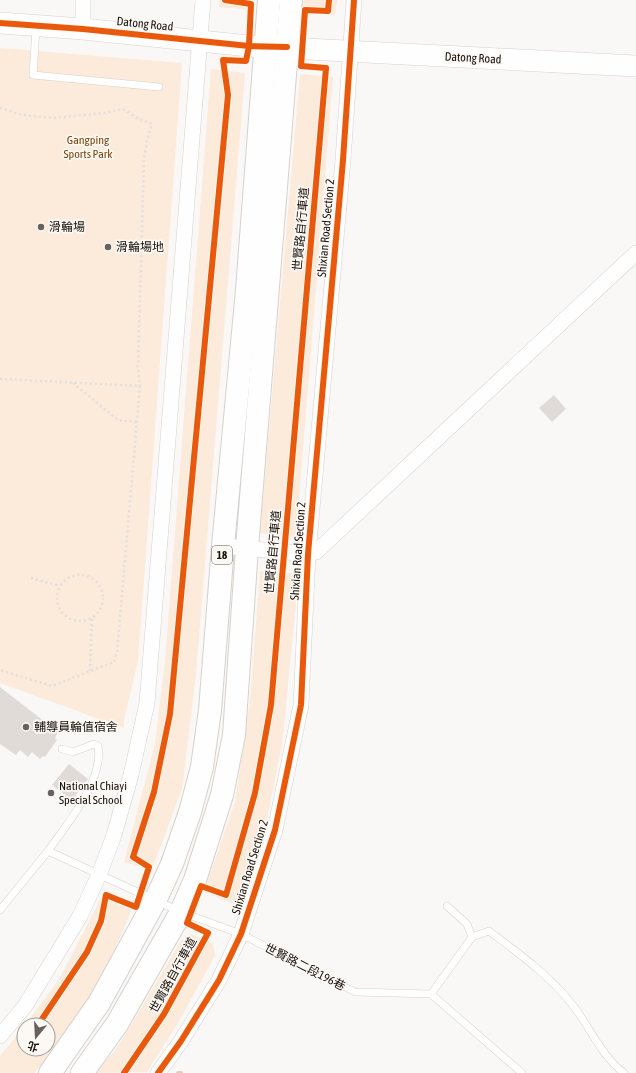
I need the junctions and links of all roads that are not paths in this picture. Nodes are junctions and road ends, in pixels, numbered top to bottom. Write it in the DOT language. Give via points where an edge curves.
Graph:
graph roads {
  1 [pos="83,0"];
  2 [pos="203,0"];
  3 [pos="269,0"];
  4 [pos="291,0"];
  5 [pos="354,0"];
  6 [pos="0,23"];
  7 [pos="36,26"];
  8 [pos="83,28"];
  9 [pos="200,41"];
  10 [pos="265,47"];
  11 [pos="287,47"];
  12 [pos="350,51"];
  13 [pos="636,66"];
  14 [pos="159,87"];
  15 [pos="636,253"];
  16 [pos="223,546"];
  17 [pos="247,548"];
  18 [pos="308,554"];
  19 [pos="62,749"];
  20 [pos="48,852"];
  21 [pos="99,875"];
  22 [pos="155,901"];
  23 [pos="447,906"];
  24 [pos="0,910"];
  25 [pos="181,912"];
  26 [pos="241,934"];
  27 [pos="472,937"];
  28 [pos="431,994"];
  29 [pos="0,1036"];
  30 [pos="50,1073"];
  31 [pos="82,1073"];
  32 [pos="158,1073"];
  33 [pos="522,1073"];
  34 [pos="624,1073"];
  1 -- 8 [label="street"];
  2 -- 9 [label="street"];
  3 -- 10 [label="main road, 18"];
  4 -- 11 [label="main road, 18"];
  5 -- 12 [label="street, Shixian Road Section 2"];
  6 -- 7 [label="street, Datong Road"];
  7 -- 8 [label="street, Datong Road"];
  7 -- 14 [label="lane" via="33,75"];
  8 -- 9 [label="street, Datong Road"];
  9 -- 10 [label="street, Datong Road"];
  9 -- 21 [label="street" via="147,703 114,835"];
  10 -- 11 [label="street, Datong Road"];
  10 -- 16 [label="main road, 18" via="247,290"];
  11 -- 12 [label="street, Datong Road"];
  11 -- 17 [label="main road, 18"];
  12 -- 13 [label="street, Datong Road"];
  12 -- 18 [label="street, Shixian Road Section 2" via="343,160"];
  15 -- 18 [label="street" via="316,552"];
  16 -- 17 [label="street"];
  16 -- 22 [label="main road, 18" via="210,710 202,767 172,864"];
  17 -- 18 [label="street"];
  17 -- 25 [label="main road, 18" via="234,735 222,795 195,880"];
  18 -- 26 [label="street, Shixian Road Section 2" via="301,705 275,830"];
  19 -- 20 [label="lane" via="73,752 94,744 98,746 100,756 87,796"];
  20 -- 21 [label="lane, 世賢路二段196巷"];
  20 -- 24 [label="lane"];
  21 -- 22 [label="lane, 世賢路二段196巷"];
  21 -- 29 [label="street" via="80,916 24,1006"];
  22 -- 25 [label="lane, 世賢路二段196巷"];
  22 -- 30 [label="main road, 18" via="99,1003"];
  23 -- 27 [label="lane" via="467,924"];
  25 -- 26 [label="lane, 世賢路二段196巷"];
  25 -- 31 [label="main road, 18" via="117,1024"];
  26 -- 28 [label="lane, 世賢路二段196巷" via="354,992"];
  26 -- 32 [label="street, Shixian Road Section 2" via="219,980"];
  27 -- 28 [label="lane"];
  27 -- 34 [label="lane" via="489,931 546,975 571,1003 613,1064"];
  28 -- 33 [label="lane"];
}
